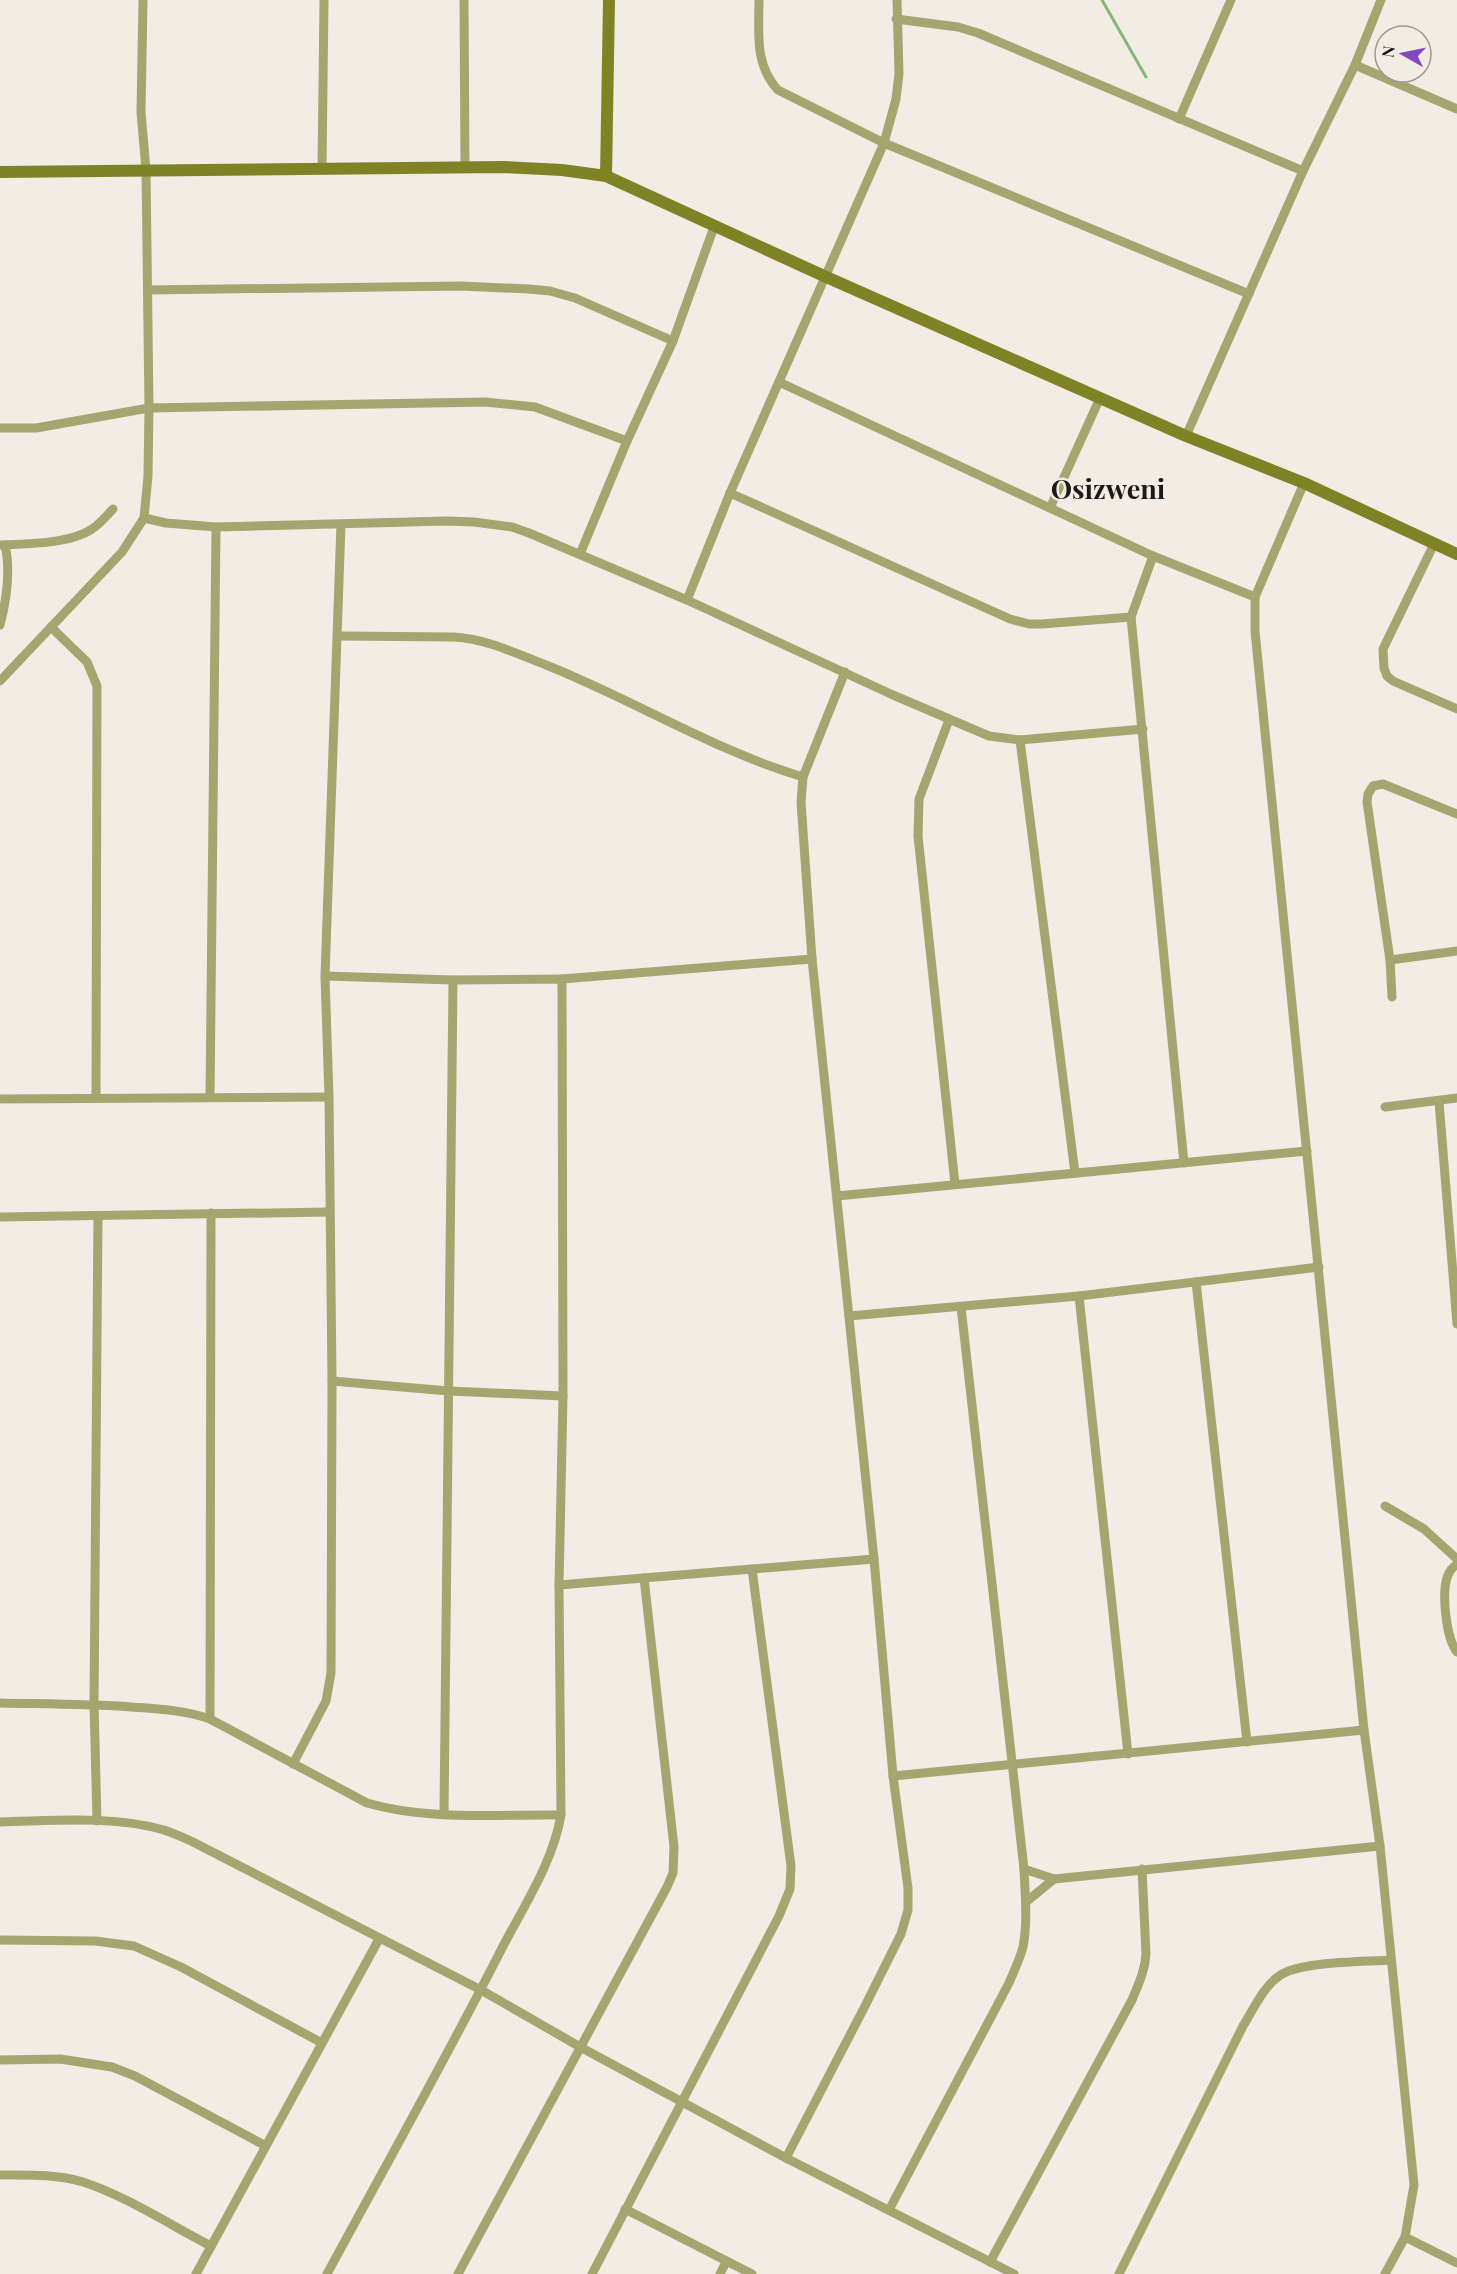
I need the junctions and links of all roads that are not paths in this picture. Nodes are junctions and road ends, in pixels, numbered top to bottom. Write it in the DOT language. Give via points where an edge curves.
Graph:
graph roads {
  1 [pos="143,0"];
  2 [pos="324,0"];
  3 [pos="464,0"];
  4 [pos="609,0"];
  5 [pos="759,0"];
  6 [pos="897,0"];
  7 [pos="1231,0"];
  8 [pos="1382,0"];
  9 [pos="897,19"];
  10 [pos="1354,65"];
  11 [pos="1457,109"];
  12 [pos="1179,119"];
  13 [pos="884,143"];
  14 [pos="322,167"];
  15 [pos="465,168"];
  16 [pos="146,170"];
  17 [pos="1303,171"];
  18 [pos="0,172"];
  19 [pos="606,176"];
  20 [pos="714,227"];
  21 [pos="824,276"];
  22 [pos="148,290"];
  23 [pos="1249,294"];
  24 [pos="673,341"];
  25 [pos="779,382"];
  26 [pos="1100,398"];
  27 [pos="149,408"];
  28 [pos="0,428"];
  29 [pos="1186,436"];
  30 [pos="627,441"];
  31 [pos="1304,483"];
  32 [pos="730,493"];
  33 [pos="1050,508"];
  34 [pos="113,509"];
  35 [pos="144,518"];
  36 [pos="340,524"];
  37 [pos="216,527"];
  38 [pos="1434,544"];
  39 [pos="2,545"];
  40 [pos="580,554"];
  41 [pos="1457,554"];
  42 [pos="1153,556"];
  43 [pos="1255,597"];
  44 [pos="687,600"];
  45 [pos="1131,618"];
  46 [pos="0,625"];
  47 [pos="51,627"];
  48 [pos="338,636"];
  49 [pos="845,672"];
  50 [pos="0,681"];
  51 [pos="1457,709"];
  52 [pos="949,720"];
  53 [pos="1143,729"];
  54 [pos="1020,740"];
  55 [pos="803,777"];
  56 [pos="1457,814"];
  57 [pos="1457,951"];
  58 [pos="812,959"];
  59 [pos="1390,960"];
  60 [pos="325,976"];
  61 [pos="562,979"];
  62 [pos="453,980"];
  63 [pos="1392,997"];
  64 [pos="210,1097"];
  65 [pos="329,1097"];
  66 [pos="96,1098"];
  67 [pos="1457,1098"];
  68 [pos="0,1099"];
  69 [pos="1439,1102"];
  70 [pos="1385,1107"];
  71 [pos="1307,1150"];
  72 [pos="1184,1163"];
  73 [pos="1075,1173"];
  74 [pos="955,1184"];
  75 [pos="837,1196"];
  76 [pos="330,1212"];
  77 [pos="211,1213"];
  78 [pos="0,1217"];
  79 [pos="98,1217"];
  80 [pos="1319,1267"];
  81 [pos="1196,1282"];
  82 [pos="1079,1296"];
  83 [pos="961,1306"];
  84 [pos="849,1316"];
  85 [pos="1457,1324"];
  86 [pos="332,1382"];
  87 [pos="449,1391"];
  88 [pos="563,1396"];
  89 [pos="1385,1506"];
  90 [pos="874,1559"];
  91 [pos="1457,1559"];
  92 [pos="1457,1564"];
  93 [pos="752,1569"];
  94 [pos="644,1578"];
  95 [pos="559,1585"];
  96 [pos="1457,1652"];
  97 [pos="0,1703"];
  98 [pos="94,1704"];
  99 [pos="210,1719"];
  100 [pos="1364,1730"];
  101 [pos="1247,1742"];
  102 [pos="1128,1754"];
  103 [pos="293,1764"];
  104 [pos="1011,1765"];
  105 [pos="893,1776"];
  106 [pos="444,1814"];
  107 [pos="561,1815"];
  108 [pos="97,1821"];
  109 [pos="0,1822"];
  110 [pos="1380,1846"];
  111 [pos="1024,1869"];
  112 [pos="1142,1869"];
  113 [pos="1054,1879"];
  114 [pos="1026,1902"];
  115 [pos="379,1939"];
  116 [pos="0,1940"];
  117 [pos="1390,1960"];
  118 [pos="481,1990"];
  119 [pos="322,2043"];
  120 [pos="582,2048"];
  121 [pos="0,2060"];
  122 [pos="681,2101"];
  123 [pos="266,2146"];
  124 [pos="786,2158"];
  125 [pos="0,2175"];
  126 [pos="625,2209"];
  127 [pos="889,2210"];
  128 [pos="1405,2237"];
  129 [pos="211,2246"];
  130 [pos="726,2262"];
  131 [pos="990,2262"];
  132 [pos="1457,2263"];
  133 [pos="196,2274"];
  134 [pos="327,2274"];
  135 [pos="458,2274"];
  136 [pos="592,2274"];
  137 [pos="720,2274"];
  138 [pos="752,2274"];
  139 [pos="1014,2274"];
  140 [pos="1119,2274"];
  141 [pos="1385,2274"];
  1 -- 16 [label="street" via="141,112"];
  2 -- 14 [label="street"];
  3 -- 15 [label="street"];
  4 -- 19 [label="street"];
  5 -- 13 [label="street" via="759,48 767,79 778,90"];
  6 -- 9 [label="street"];
  7 -- 12 [label="street"];
  8 -- 10 [label="street"];
  9 -- 12 [label="street" via="978,33"];
  9 -- 13 [label="street" via="899,74"];
  10 -- 11 [label="street"];
  10 -- 17 [label="street"];
  12 -- 17 [label="street"];
  13 -- 21 [label="street"];
  13 -- 23 [label="street"];
  14 -- 15 [label="street"];
  14 -- 16 [label="street"];
  15 -- 19 [label="street" via="539,168"];
  16 -- 18 [label="street"];
  16 -- 22 [label="street"];
  17 -- 23 [label="street"];
  19 -- 20 [label="street"];
  20 -- 21 [label="street"];
  20 -- 24 [label="street"];
  21 -- 25 [label="street"];
  21 -- 26 [label="street"];
  22 -- 24 [label="street" via="461,285 540,290 575,298"];
  22 -- 27 [label="street"];
  23 -- 29 [label="street"];
  24 -- 30 [label="street"];
  25 -- 32 [label="street"];
  25 -- 33 [label="street"];
  26 -- 29 [label="street"];
  26 -- 33 [label="street"];
  27 -- 28 [label="street" via="36,428"];
  27 -- 30 [label="street" via="498,403 535,407"];
  27 -- 35 [label="street"];
  29 -- 31 [label="street"];
  30 -- 40 [label="street"];
  31 -- 38 [label="street"];
  31 -- 43 [label="street"];
  32 -- 44 [label="street"];
  32 -- 45 [label="street" via="1010,619 1041,624"];
  33 -- 42 [label="street"];
  34 -- 39 [label="street" via="91,530 82,533 56,541"];
  35 -- 37 [label="street"];
  35 -- 47 [label="street" via="122,552"];
  36 -- 37 [label="street"];
  36 -- 40 [label="street" via="474,522 512,528"];
  36 -- 48 [label="street"];
  37 -- 64 [label="street"];
  38 -- 41 [label="street"];
  38 -- 51 [label="street" via="1387,638 1383,659 1387,676 1393,681"];
  39 -- 46 [label="street" via="9,561"];
  40 -- 44 [label="street"];
  42 -- 43 [label="street"];
  42 -- 45 [label="street"];
  43 -- 71 [label="street" via="1255,631"];
  44 -- 49 [label="street"];
  45 -- 53 [label="street"];
  47 -- 50 [label="street"];
  47 -- 66 [label="street" via="87,662 97,686"];
  48 -- 55 [label="street" via="454,637 491,643 575,676 762,763"];
  48 -- 60 [label="street"];
  49 -- 52 [label="street"];
  49 -- 55 [label="street"];
  52 -- 54 [label="street" via="989,736"];
  52 -- 74 [label="street" via="917,811"];
  53 -- 54 [label="street"];
  53 -- 72 [label="street"];
  54 -- 73 [label="street"];
  55 -- 58 [label="street" via="801,802"];
  56 -- 59 [label="street" via="1383,784 1373,786 1368,794"];
  57 -- 59 [label="street"];
  58 -- 61 [label="street"];
  58 -- 75 [label="street"];
  59 -- 63 [label="street"];
  60 -- 62 [label="street"];
  60 -- 65 [label="street"];
  61 -- 62 [label="street"];
  61 -- 88 [label="street"];
  62 -- 87 [label="street"];
  64 -- 65 [label="street"];
  64 -- 66 [label="street"];
  65 -- 76 [label="street"];
  66 -- 68 [label="street"];
  67 -- 69 [label="street"];
  69 -- 70 [label="street"];
  69 -- 85 [label="street"];
  71 -- 72 [label="street"];
  71 -- 80 [label="street"];
  72 -- 73 [label="street"];
  73 -- 74 [label="street"];
  74 -- 75 [label="street"];
  75 -- 84 [label="street"];
  76 -- 77 [label="street"];
  76 -- 86 [label="street"];
  77 -- 79 [label="street"];
  77 -- 99 [label="street"];
  78 -- 79 [label="street"];
  79 -- 98 [label="street"];
  80 -- 81 [label="street"];
  80 -- 100 [label="street"];
  81 -- 82 [label="street"];
  81 -- 101 [label="street"];
  82 -- 83 [label="street"];
  82 -- 102 [label="street"];
  83 -- 84 [label="street"];
  83 -- 104 [label="street"];
  84 -- 90 [label="street"];
  86 -- 87 [label="street"];
  86 -- 103 [label="street" via="331,1686"];
  87 -- 88 [label="street"];
  87 -- 106 [label="street"];
  88 -- 95 [label="street"];
  89 -- 91 [label="street" via="1424,1529"];
  90 -- 93 [label="street"];
  90 -- 105 [label="street"];
  92 -- 96 [label="street" via="1447,1577 1446,1591 1447,1625"];
  93 -- 94 [label="street"];
  93 -- 122 [label="street" via="792,1866 790,1889"];
  94 -- 95 [label="street"];
  94 -- 120 [label="street" via="674,1847 673,1873"];
  95 -- 107 [label="street"];
  97 -- 98 [label="street"];
  98 -- 99 [label="street" via="177,1710"];
  98 -- 108 [label="street"];
  99 -- 103 [label="street"];
  100 -- 101 [label="street"];
  100 -- 110 [label="street"];
  101 -- 102 [label="street"];
  102 -- 104 [label="street"];
  103 -- 106 [label="street" via="367,1803 392,1810"];
  104 -- 105 [label="street"];
  104 -- 111 [label="street"];
  105 -- 124 [label="street" via="908,1910 864,2008"];
  106 -- 107 [label="street"];
  107 -- 118 [label="street" via="558,1833 541,1871"];
  108 -- 109 [label="street"];
  108 -- 115 [label="street" via="165,1830"];
  110 -- 112 [label="street"];
  110 -- 117 [label="street"];
  111 -- 113 [label="street"];
  111 -- 114 [label="street"];
  112 -- 113 [label="street"];
  112 -- 131 [label="street" via="1146,1954 1140,1980"];
  113 -- 114 [label="street"];
  114 -- 127 [label="street" via="1022,1948 1009,1983"];
  115 -- 118 [label="street"];
  115 -- 119 [label="street"];
  116 -- 119 [label="street" via="134,1946"];
  117 -- 128 [label="street" via="1414,2185"];
  117 -- 140 [label="street" via="1297,1967 1278,1976 1263,1993"];
  118 -- 120 [label="street"];
  118 -- 134 [label="street"];
  119 -- 123 [label="street"];
  120 -- 122 [label="street"];
  120 -- 135 [label="street"];
  121 -- 123 [label="street" via="60,2059 112,2067"];
  122 -- 124 [label="street"];
  122 -- 126 [label="street"];
  123 -- 129 [label="street"];
  124 -- 127 [label="street"];
  125 -- 129 [label="street" via="82,2182"];
  126 -- 130 [label="street"];
  126 -- 136 [label="street"];
  127 -- 131 [label="street"];
  128 -- 132 [label="street"];
  128 -- 141 [label="street"];
  129 -- 133 [label="street"];
  130 -- 137 [label="street"];
  130 -- 138 [label="street"];
  131 -- 139 [label="street"];
}
